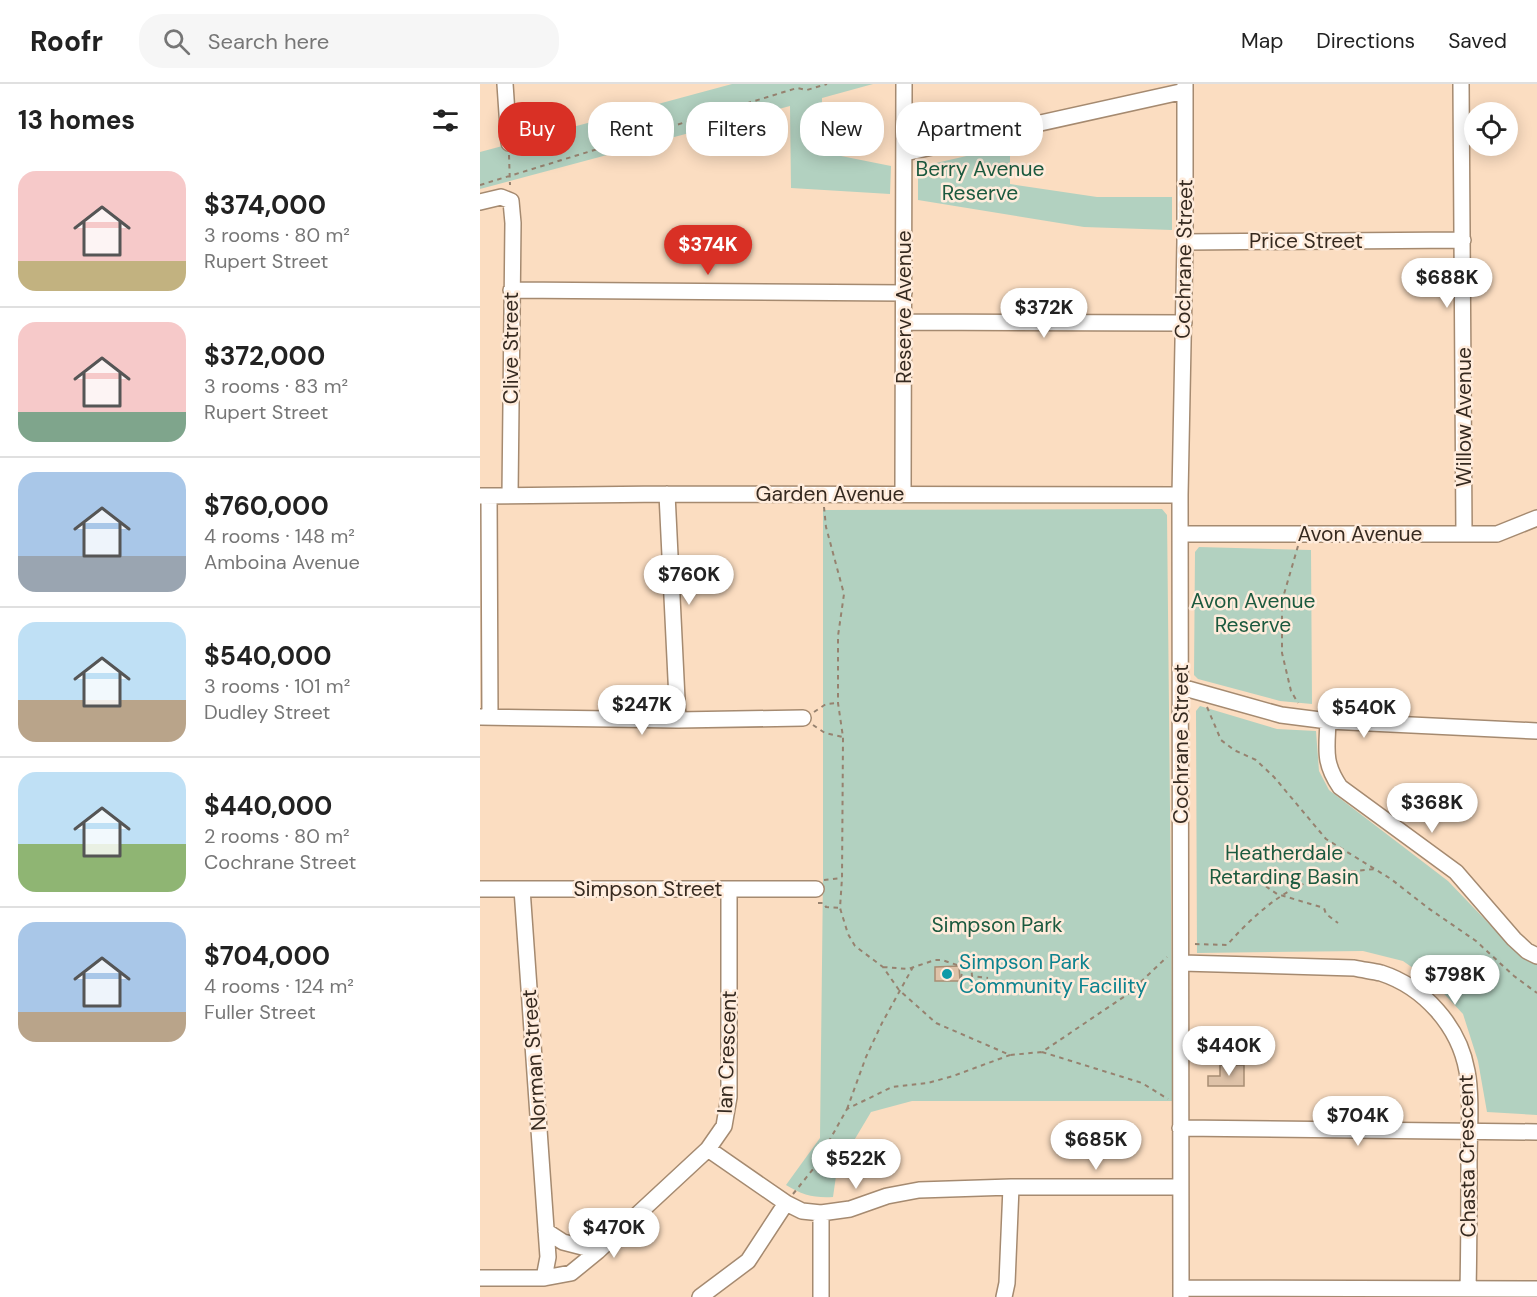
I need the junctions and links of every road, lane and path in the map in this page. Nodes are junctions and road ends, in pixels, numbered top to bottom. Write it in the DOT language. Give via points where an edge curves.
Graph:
graph roads {
  1 [pos="505,84"];
  2 [pos="827,84"];
  3 [pos="904,84"];
  4 [pos="1461,84"];
  5 [pos="1185,88"];
  6 [pos="506,102"];
  7 [pos="904,102"];
  8 [pos="1043,121"];
  9 [pos="509,156"];
  10 [pos="905,156"];
  11 [pos="510,177"];
  12 [pos="480,185"];
  13 [pos="480,202"];
  14 [pos="1463,240"];
  15 [pos="1185,242"];
  16 [pos="511,290"];
  17 [pos="904,293"];
  18 [pos="905,322"];
  19 [pos="1184,323"];
  20 [pos="667,494"];
  21 [pos="823,494"];
  22 [pos="903,494"];
  23 [pos="510,495"];
  24 [pos="1180,495"];
  25 [pos="484,496"];
  26 [pos="1537,518"];
  27 [pos="1301,533"];
  28 [pos="1181,534"];
  29 [pos="1464,534"];
  30 [pos="1181,687"];
  31 [pos="1203,700"];
  32 [pos="838,703"];
  33 [pos="1217,710"];
  34 [pos="485,717"];
  35 [pos="803,718"];
  36 [pos="1308,718"];
  37 [pos="678,720"];
  38 [pos="1328,721"];
  39 [pos="1537,731"];
  40 [pos="843,737"];
  41 [pos="1375,870"];
  42 [pos="1251,876"];
  43 [pos="480,889"];
  44 [pos="522,889"];
  45 [pos="729,889"];
  46 [pos="816,889"];
  47 [pos="1283,896"];
  48 [pos="1338,923"];
  49 [pos="1182,944"];
  50 [pos="1537,956"];
  51 [pos="1182,963"];
  52 [pos="963,965"];
  53 [pos="883,967"];
  54 [pos="914,967"];
  55 [pos="988,978"];
  56 [pos="963,980"];
  57 [pos="899,990"];
  58 [pos="1537,993"];
  59 [pos="1042,1052"];
  60 [pos="1010,1055"];
  61 [pos="1180,1101"];
  62 [pos="847,1109"];
  63 [pos="1180,1128"];
  64 [pos="1469,1132"];
  65 [pos="1537,1132"];
  66 [pos="708,1149"];
  67 [pos="1011,1187"];
  68 [pos="1180,1187"];
  69 [pos="786,1203"];
  70 [pos="821,1213"];
  71 [pos="546,1231"];
  72 [pos="598,1251"];
  73 [pos="480,1278"];
  74 [pos="544,1278"];
  75 [pos="1468,1289"];
  76 [pos="1537,1289"];
  77 [pos="1181,1292"];
  78 [pos="700,1297"];
  79 [pos="821,1297"];
  80 [pos="1004,1297"];
  1 -- 6 [label="street"];
  2 -- 11 [label="path" via="807,90 797,88"];
  3 -- 7 [label="street, Reserve Avenue"];
  4 -- 14 [label="street, Willow Avenue"];
  5 -- 8 [label="street"];
  5 -- 15 [label="street, Cochrane Street"];
  9 -- 11 [label="path"];
  10 -- 17 [label="street, Reserve Avenue"];
  11 -- 12 [label="path"];
  13 -- 16 [label="street, Clive Street" via="501,197 511,201"];
  14 -- 15 [label="street, Price Street"];
  14 -- 29 [label="street, Willow Avenue"];
  15 -- 19 [label="street, Cochrane Street"];
  16 -- 17 [label="street"];
  16 -- 23 [label="street, Clive Street"];
  17 -- 18 [label="street, Reserve Avenue"];
  18 -- 19 [label="street"];
  18 -- 22 [label="street, Reserve Avenue"];
  19 -- 24 [label="street, Cochrane Street"];
  20 -- 21 [label="street, Garden Avenue"];
  20 -- 23 [label="street, Garden Avenue"];
  20 -- 37 [label="street"];
  21 -- 22 [label="street, Garden Avenue"];
  21 -- 32 [label="path" via="826,527 844,594 838,636"];
  22 -- 24 [label="street, Garden Avenue"];
  23 -- 25 [label="street, Garden Avenue"];
  24 -- 28 [label="street, Cochrane Street"];
  25 -- 34 [label="street"];
  26 -- 29 [label="street, Avon Avenue" via="1497,534"];
  27 -- 28 [label="street, Avon Avenue"];
  27 -- 29 [label="street, Avon Avenue"];
  27 -- 36 [label="path" via="1282,601 1282,653 1291,691"];
  28 -- 30 [label="street, Cochrane Street"];
  30 -- 31 [label="street"];
  30 -- 49 [label="street, Cochrane Street"];
  31 -- 33 [label="path"];
  31 -- 36 [label="street"];
  31 -- 41 [label="path" via="1227,746 1256,760 1326,838"];
  32 -- 35 [label="path" via="826,704"];
  32 -- 40 [label="path"];
  34 -- 37 [label="street"];
  35 -- 37 [label="street"];
  35 -- 40 [label="path" via="825,733"];
  36 -- 38 [label="street"];
  38 -- 39 [label="street"];
  38 -- 50 [label="street" via="1327,757 1330,772 1340,787 1456,873 1514,939"];
  40 -- 53 [label="path" via="840,908 855,946"];
  41 -- 47 [label="path" via="1320,878"];
  41 -- 58 [label="path" via="1476,941"];
  42 -- 47 [label="path"];
  43 -- 44 [label="street, Simpson Street"];
  44 -- 45 [label="street, Simpson Street"];
  44 -- 71 [label="street, Norman Street"];
  45 -- 46 [label="street, Simpson Street"];
  45 -- 66 [label="street, Ian Crescent" via="729,1098 724,1126"];
  47 -- 48 [label="path" via="1323,908"];
  47 -- 49 [label="path" via="1251,918 1227,945"];
  49 -- 51 [label="street, Cochrane Street"];
  49 -- 59 [label="path" via="1128,994"];
  51 -- 61 [label="street, Cochrane Street"];
  51 -- 64 [label="street, Chasta Crescent" via="1354,968 1406,984 1430,1002 1461,1047 1467,1071"];
  52 -- 54 [label="path" via="934,960"];
  52 -- 55 [label="path" via="970,964 972,976"];
  52 -- 56 [label="path"];
  53 -- 54 [label="path"];
  53 -- 57 [label="path"];
  54 -- 57 [label="path"];
  57 -- 60 [label="path" via="936,1023"];
  57 -- 62 [label="path" via="866,1057"];
  59 -- 60 [label="path"];
  59 -- 61 [label="path" via="1142,1083"];
  60 -- 62 [label="path" via="928,1083 892,1087"];
  61 -- 63 [label="street, Cochrane Street"];
  62 -- 69 [label="path" via="814,1168"];
  63 -- 64 [label="street"];
  63 -- 68 [label="street, Cochrane Street"];
  64 -- 65 [label="street"];
  64 -- 75 [label="street, Chasta Crescent"];
  66 -- 69 [label="street"];
  66 -- 72 [label="street, Ian Crescent"];
  67 -- 68 [label="street"];
  67 -- 70 [label="street" via="919,1190"];
  67 -- 80 [label="street"];
  68 -- 77 [label="street, Cochrane Street"];
  69 -- 70 [label="street" via="802,1211"];
  69 -- 78 [label="street" via="748,1261"];
  70 -- 79 [label="street"];
  71 -- 72 [label="street" via="563,1242"];
  71 -- 74 [label="street, Norman Street" via="548,1257"];
  72 -- 74 [label="street, Ian Crescent" via="571,1273"];
  73 -- 74 [label="street, Ian Crescent"];
  75 -- 76 [label="street"];
  75 -- 77 [label="street"];
}
